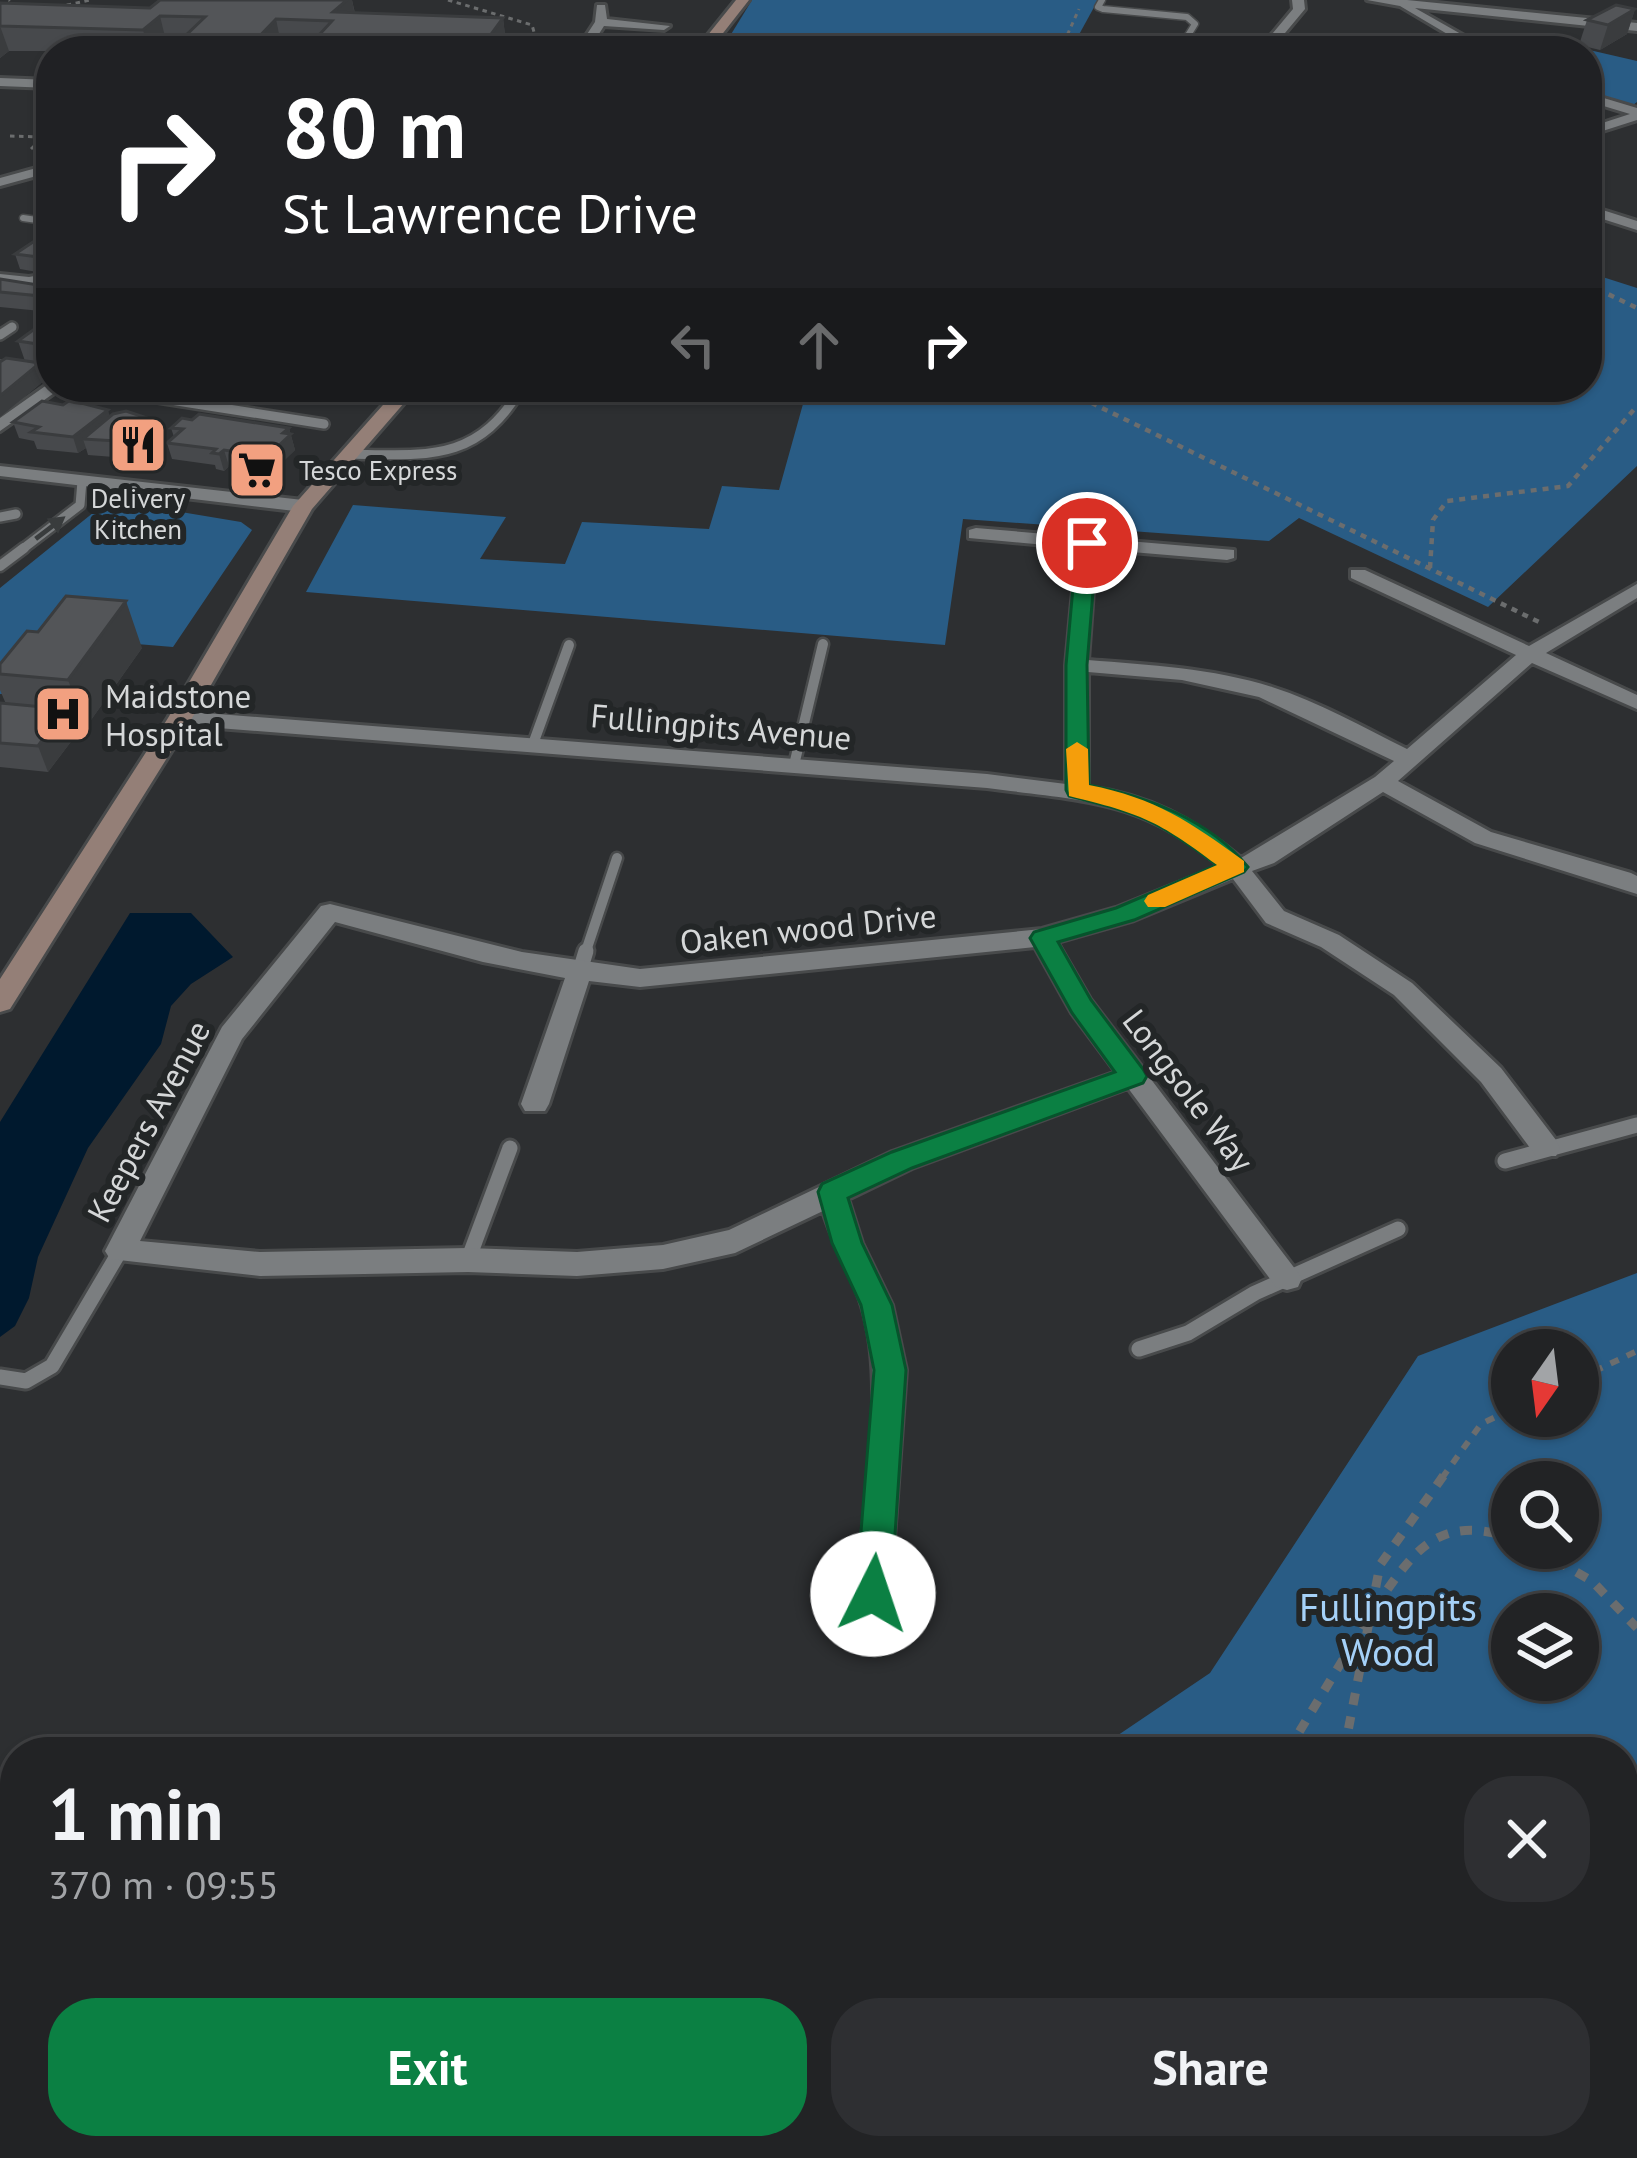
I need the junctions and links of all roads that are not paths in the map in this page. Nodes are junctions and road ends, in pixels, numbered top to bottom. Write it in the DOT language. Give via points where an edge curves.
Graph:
graph roads {
  1 [pos="650,0"];
  2 [pos="697,0"];
  3 [pos="743,0"];
  4 [pos="1102,0"];
  5 [pos="1298,0"];
  6 [pos="1373,0"];
  7 [pos="602,1"];
  8 [pos="1396,2"];
  9 [pos="601,22"];
  10 [pos="664,26"];
  11 [pos="1637,27"];
  12 [pos="592,36"];
  13 [pos="715,36"];
  14 [pos="1188,36"];
  15 [pos="1276,36"];
  16 [pos="1458,36"];
  17 [pos="0,82"];
  18 [pos="36,83"];
  19 [pos="1602,102"];
  20 [pos="1637,114"];
  21 [pos="1602,127"];
  22 [pos="36,172"];
  23 [pos="0,182"];
  24 [pos="1602,214"];
  25 [pos="23,218"];
  26 [pos="36,220"];
  27 [pos="1637,226"];
  28 [pos="0,279"];
  29 [pos="36,279"];
  30 [pos="11,327"];
  31 [pos="0,335"];
  32 [pos="0,366"];
  33 [pos="36,372"];
  34 [pos="36,398"];
  35 [pos="184,402"];
  36 [pos="396,402"];
  37 [pos="515,402"];
  38 [pos="324,424"];
  39 [pos="0,426"];
  40 [pos="346,454"];
  41 [pos="0,471"];
  42 [pos="82,481"];
  43 [pos="303,506"];
  44 [pos="16,514"];
  45 [pos="0,517"];
  46 [pos="976,534"];
  47 [pos="1087,543"];
  48 [pos="1227,554"];
  49 [pos="0,566"];
  50 [pos="1358,574"];
  51 [pos="1637,590"];
  52 [pos="1612,605"];
  53 [pos="1637,619"];
  54 [pos="823,644"];
  55 [pos="569,645"];
  56 [pos="1526,657"];
  57 [pos="1077,665"];
  58 [pos="1637,703"];
  59 [pos="180,718"];
  60 [pos="533,744"];
  61 [pos="1408,759"];
  62 [pos="794,765"];
  63 [pos="1383,782"];
  64 [pos="1077,790"];
  65 [pos="617,858"];
  66 [pos="1236,867"];
  67 [pos="1637,886"];
  68 [pos="1042,938"];
  69 [pos="579,974"];
  70 [pos="0,1002"];
  71 [pos="1133,1076"];
  72 [pos="536,1104"];
  73 [pos="1637,1125"];
  74 [pos="510,1148"];
  75 [pos="1546,1148"];
  76 [pos="1505,1161"];
  77 [pos="832,1192"];
  78 [pos="1398,1229"];
  79 [pos="120,1251"];
  80 [pos="468,1260"];
  81 [pos="1287,1278"];
  82 [pos="1139,1349"];
  83 [pos="0,1377"];
  84 [pos="873,1594"];
  1 -- 2 [label="street"];
  3 -- 13 [label="main road"];
  4 -- 14 [label="lane" via="1103,9 1187,17 1195,24"];
  5 -- 15 [label="street"];
  6 -- 8 [label="street"];
  7 -- 9 [label="street"];
  8 -- 11 [label="street"];
  8 -- 16 [label="street"];
  9 -- 10 [label="street"];
  9 -- 12 [label="street"];
  17 -- 18 [label="street"];
  19 -- 20 [label="street"];
  20 -- 21 [label="street"];
  22 -- 23 [label="street"];
  24 -- 27 [label="street"];
  25 -- 26 [label="lane"];
  28 -- 29 [label="street"];
  30 -- 31 [label="lane"];
  32 -- 33 [label="lane"];
  34 -- 39 [label="street"];
  35 -- 38 [label="lane"];
  36 -- 40 [label="main road"];
  37 -- 40 [label="lane" via="507,420 468,445 435,454"];
  40 -- 43 [label="main road"];
  41 -- 42 [label="street"];
  42 -- 43 [label="street"];
  49 -- 42 [label="lane, one-way" via="80,505"];
  43 -- 59 [label="main road"];
  44 -- 45 [label="lane"];
  46 -- 47 [label="street"];
  47 -- 48 [label="street"];
  47 -- 57 [label="street"];
  50 -- 56 [label="street"];
  51 -- 52 [label="street"];
  52 -- 53 [label="street"];
  52 -- 56 [label="street"];
  54 -- 62 [label="lane"];
  55 -- 60 [label="lane"];
  56 -- 58 [label="street"];
  56 -- 61 [label="street"];
  57 -- 61 [label="street" via="1246,686"];
  57 -- 64 [label="street"];
  59 -- 60 [label="street, Fullingpits Avenue"];
  59 -- 70 [label="main road"];
  60 -- 62 [label="street, Fullingpits Avenue"];
  61 -- 63 [label="street"];
  62 -- 64 [label="street, Fullingpits Avenue"];
  63 -- 66 [label="street"];
  63 -- 67 [label="street" via="1517,850 1580,862"];
  64 -- 66 [label="street, Fullingpits Avenue" via="1167,816"];
  65 -- 69 [label="lane"];
  66 -- 68 [label="street"];
  66 -- 75 [label="street, Fullingpits Avenue" via="1275,917 1330,941 1403,989 1491,1076"];
  68 -- 69 [label="street, Oaken wood Drive" via="640,979"];
  68 -- 71 [label="street, Longsole Way"];
  69 -- 72 [label="street"];
  69 -- 79 [label="street, Keepers Avenue" via="330,912 231,1034"];
  71 -- 77 [label="street"];
  71 -- 81 [label="street, Longsole Way"];
  73 -- 75 [label="lane"];
  74 -- 80 [label="lane"];
  75 -- 76 [label="lane"];
  77 -- 80 [label="street" via="735,1241 663,1257"];
  77 -- 84 [label="street" via="877,1305 890,1370"];
  78 -- 81 [label="lane"];
  79 -- 80 [label="street" via="260,1264"];
  79 -- 83 [label="lane" via="52,1366 26,1381"];
  81 -- 82 [label="lane" via="1189,1333"];
}
